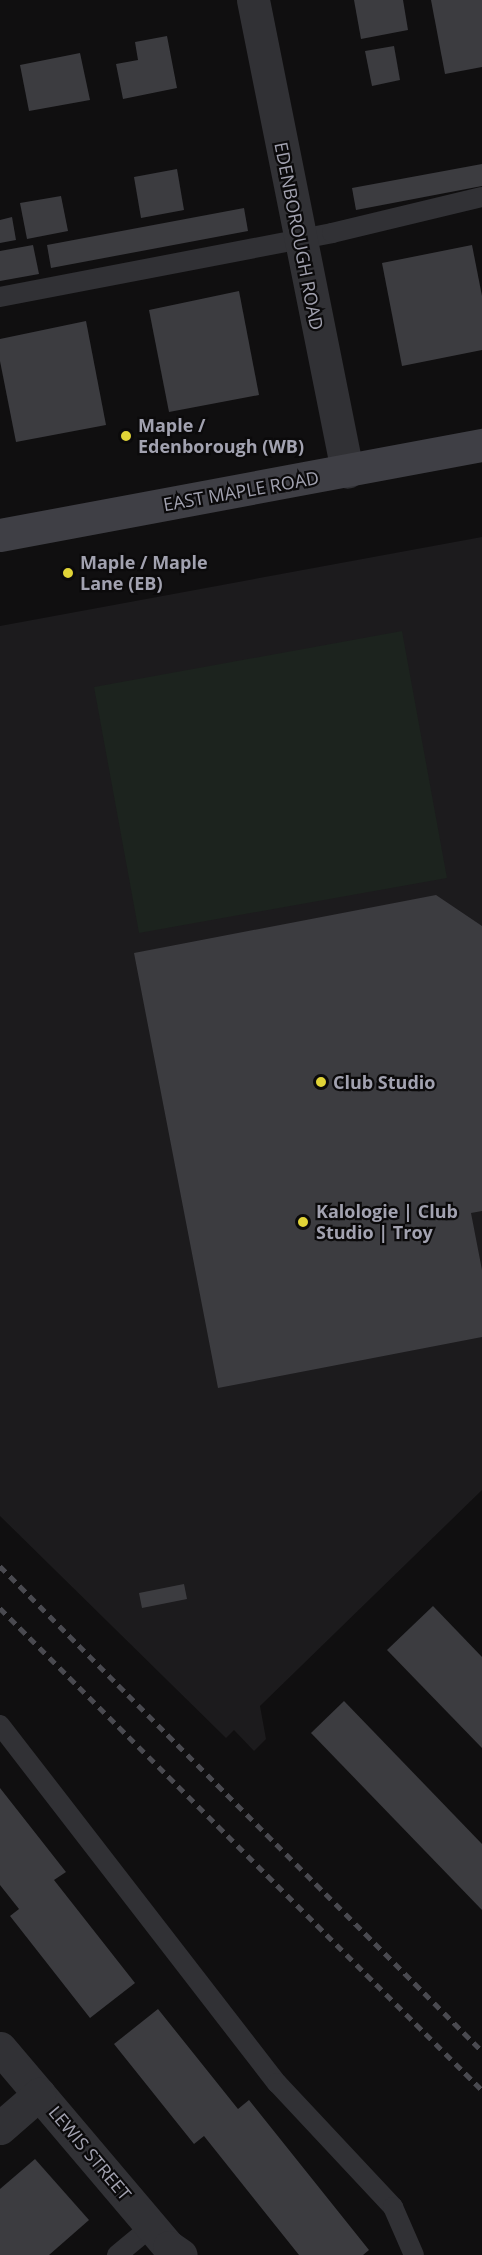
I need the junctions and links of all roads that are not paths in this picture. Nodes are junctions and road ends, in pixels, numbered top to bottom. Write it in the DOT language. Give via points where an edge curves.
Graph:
graph roads {
  1 [pos="253,0"];
  2 [pos="482,197"];
  3 [pos="298,239"];
  4 [pos="0,297"];
  5 [pos="482,445"];
  6 [pos="347,472"];
  7 [pos="0,535"];
  8 [pos="0,1725"];
  9 [pos="0,2048"];
  10 [pos="39,2094"];
  11 [pos="0,2128"];
  12 [pos="152,2226"];
  13 [pos="117,2255"];
  14 [pos="181,2255"];
  15 [pos="414,2255"];
  1 -- 3 [label="street, EDENBOROUGH ROAD"];
  2 -- 3 [label="lane"];
  3 -- 4 [label="lane"];
  3 -- 6 [label="street, EDENBOROUGH ROAD"];
  5 -- 6 [label="main road, EAST MAPLE ROAD"];
  6 -- 7 [label="main road, EAST MAPLE ROAD"];
  8 -- 15 [label="lane" via="277,2083 393,2207"];
  9 -- 10 [label="street, LEWIS STREET"];
  10 -- 11 [label="street"];
  10 -- 12 [label="street, LEWIS STREET"];
  12 -- 13 [label="lane"];
  12 -- 14 [label="street, LEWIS STREET"];
}
